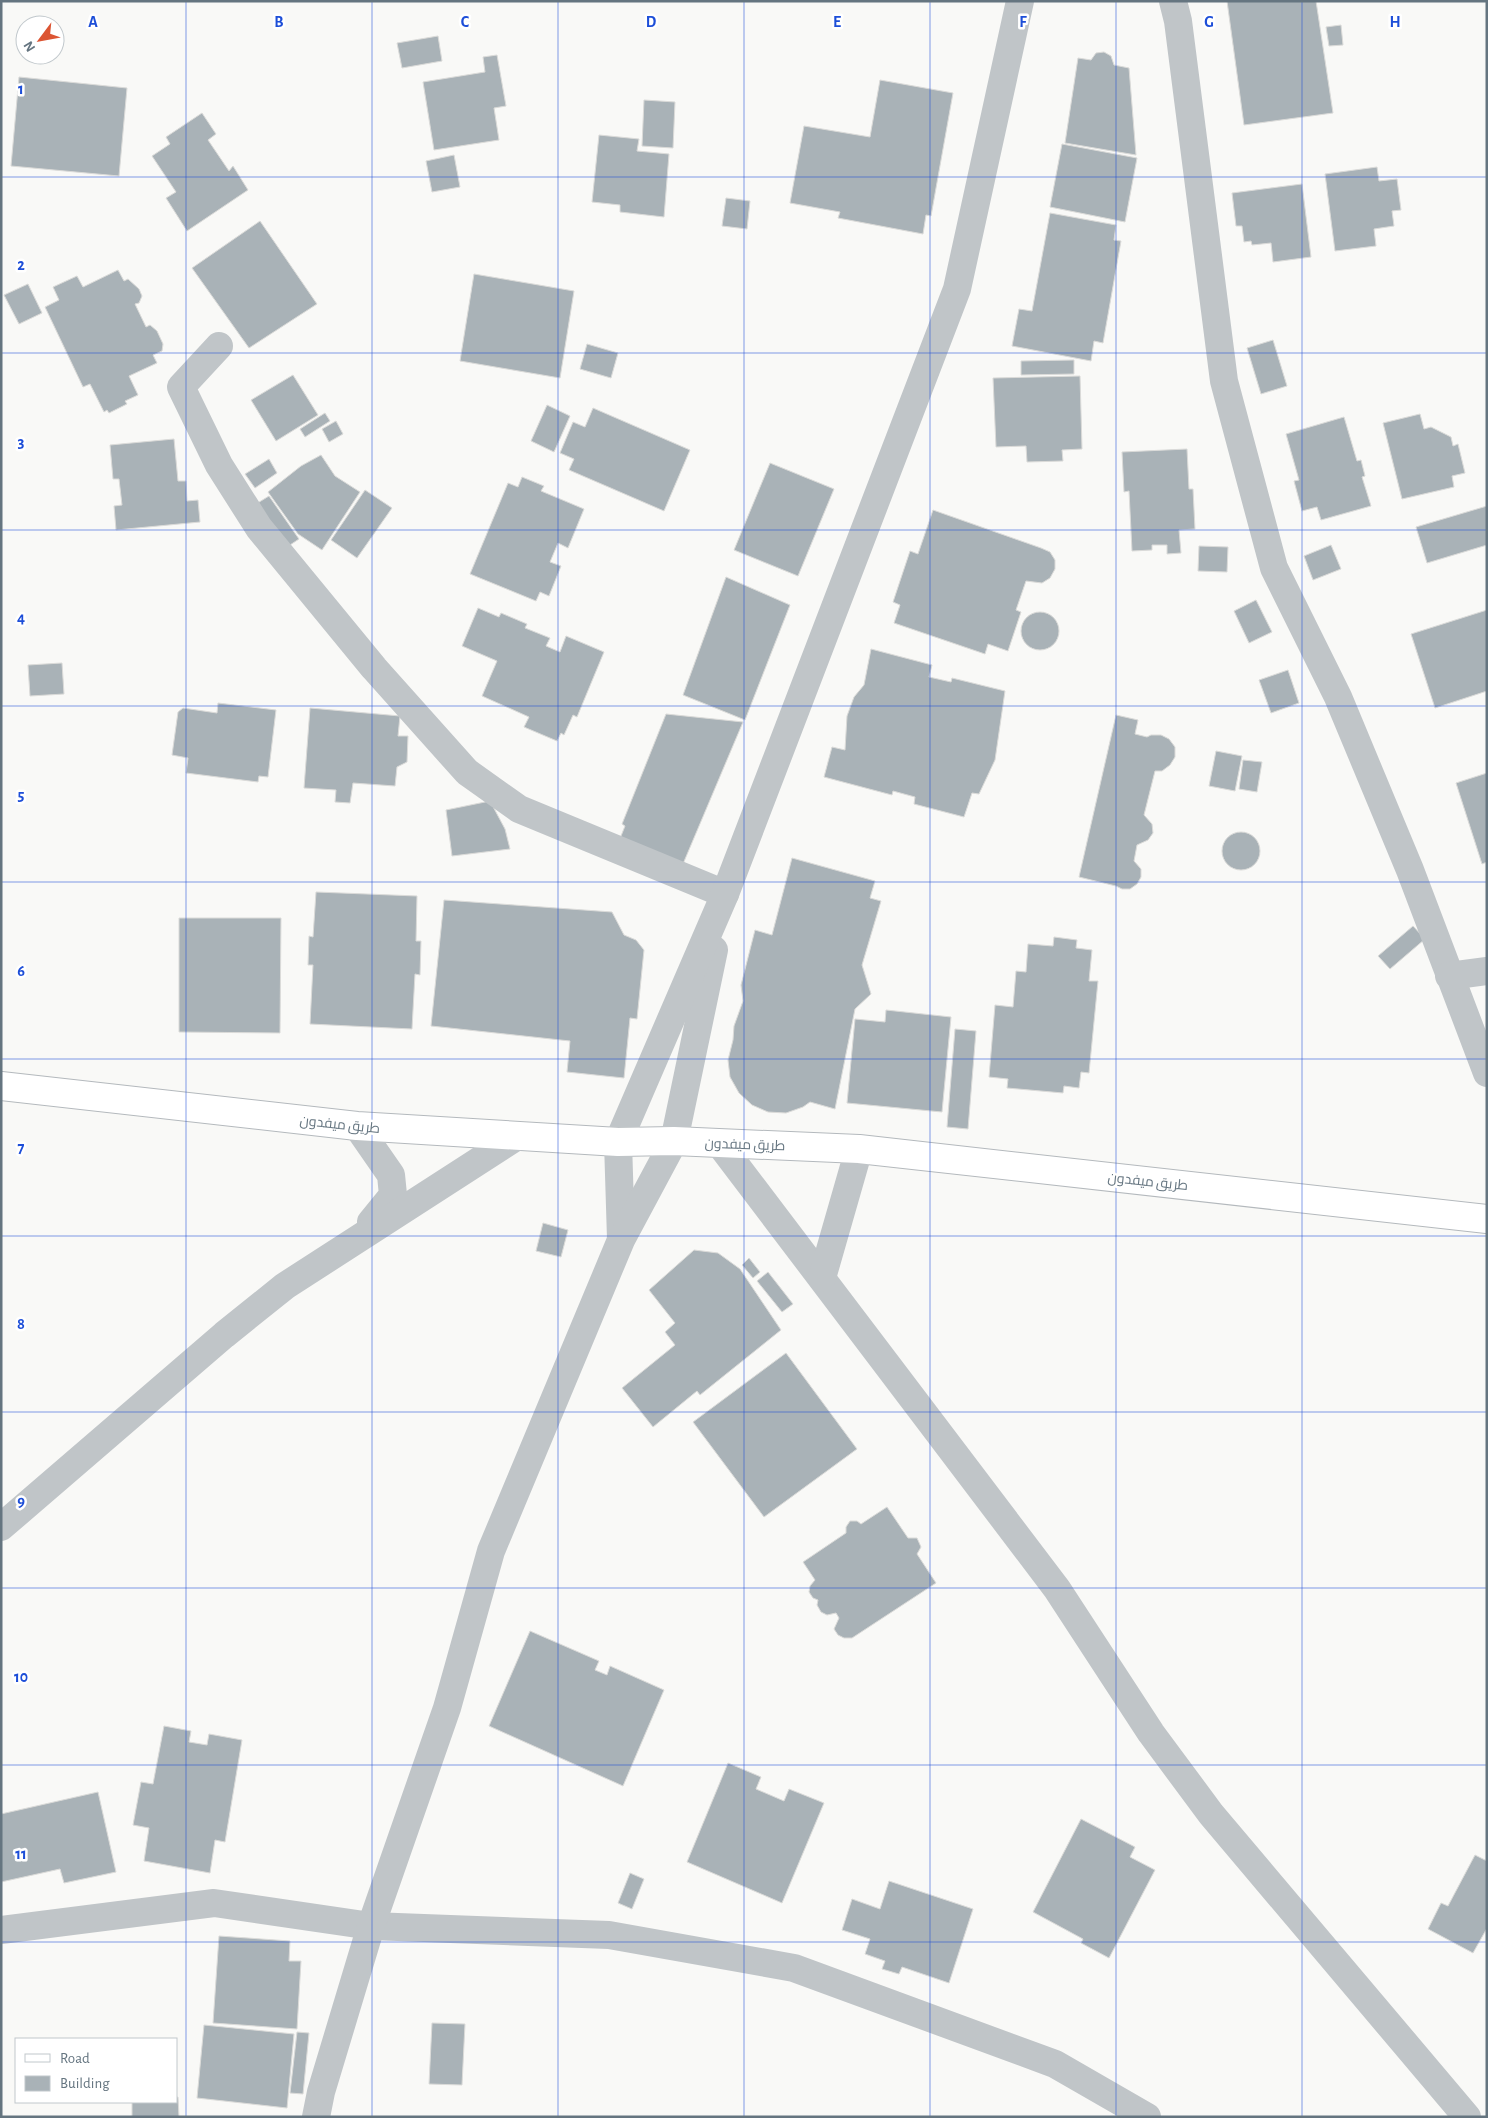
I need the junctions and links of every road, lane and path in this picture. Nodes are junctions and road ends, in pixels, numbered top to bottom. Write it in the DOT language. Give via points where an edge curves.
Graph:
graph roads {
  1 [pos="1020,1"];
  2 [pos="1173,1"];
  3 [pos="219,346"];
  4 [pos="725,894"];
  5 [pos="1487,971"];
  6 [pos="1449,976"];
  7 [pos="1487,1073"];
  8 [pos="1,1086"];
  9 [pos="357,1126"];
  10 [pos="516,1137"];
  11 [pos="674,1141"];
  12 [pos="618,1142"];
  13 [pos="719,1143"];
  14 [pos="859,1149"];
  15 [pos="1487,1219"];
  16 [pos="357,1239"];
  17 [pos="620,1240"];
  18 [pos="822,1278"];
  19 [pos="1,1527"];
  20 [pos="371,1926"];
  21 [pos="1,1930"];
  22 [pos="316,2117"];
  23 [pos="1147,2117"];
  24 [pos="1467,2117"];
  1 -- 4 [label="street" via="957,289"];
  2 -- 6 [label="street" via="1197,160 1224,381 1274,568 1338,697 1410,870"];
  3 -- 4 [label="street" via="181,387 219,465 259,528 374,668 467,772 519,809"];
  4 -- 11 [label="street"];
  4 -- 12 [label="street"];
  5 -- 6 [label="street"];
  6 -- 7 [label="street"];
  8 -- 9 [label="main road, طريق ميفدون"];
  9 -- 10 [label="main road, طريق ميفدون"];
  9 -- 16 [label="street" via="390,1175 393,1195"];
  10 -- 12 [label="main road, طريق ميفدون"];
  10 -- 16 [label="street"];
  11 -- 12 [label="main road, طريق ميفدون"];
  11 -- 13 [label="main road, طريق ميفدون"];
  11 -- 17 [label="street"];
  12 -- 17 [label="street"];
  13 -- 14 [label="main road, طريق ميفدون"];
  13 -- 18 [label="street"];
  14 -- 15 [label="main road, طريق ميفدون"];
  14 -- 18 [label="street"];
  16 -- 19 [label="street" via="285,1286 224,1335"];
  17 -- 20 [label="street" via="491,1551 447,1708"];
  18 -- 24 [label="street" via="1057,1589 1151,1732 1211,1814"];
  20 -- 21 [label="street" via="214,1903"];
  20 -- 22 [label="street"];
  20 -- 23 [label="street" via="609,1936 794,1968 1055,2064"];
}
